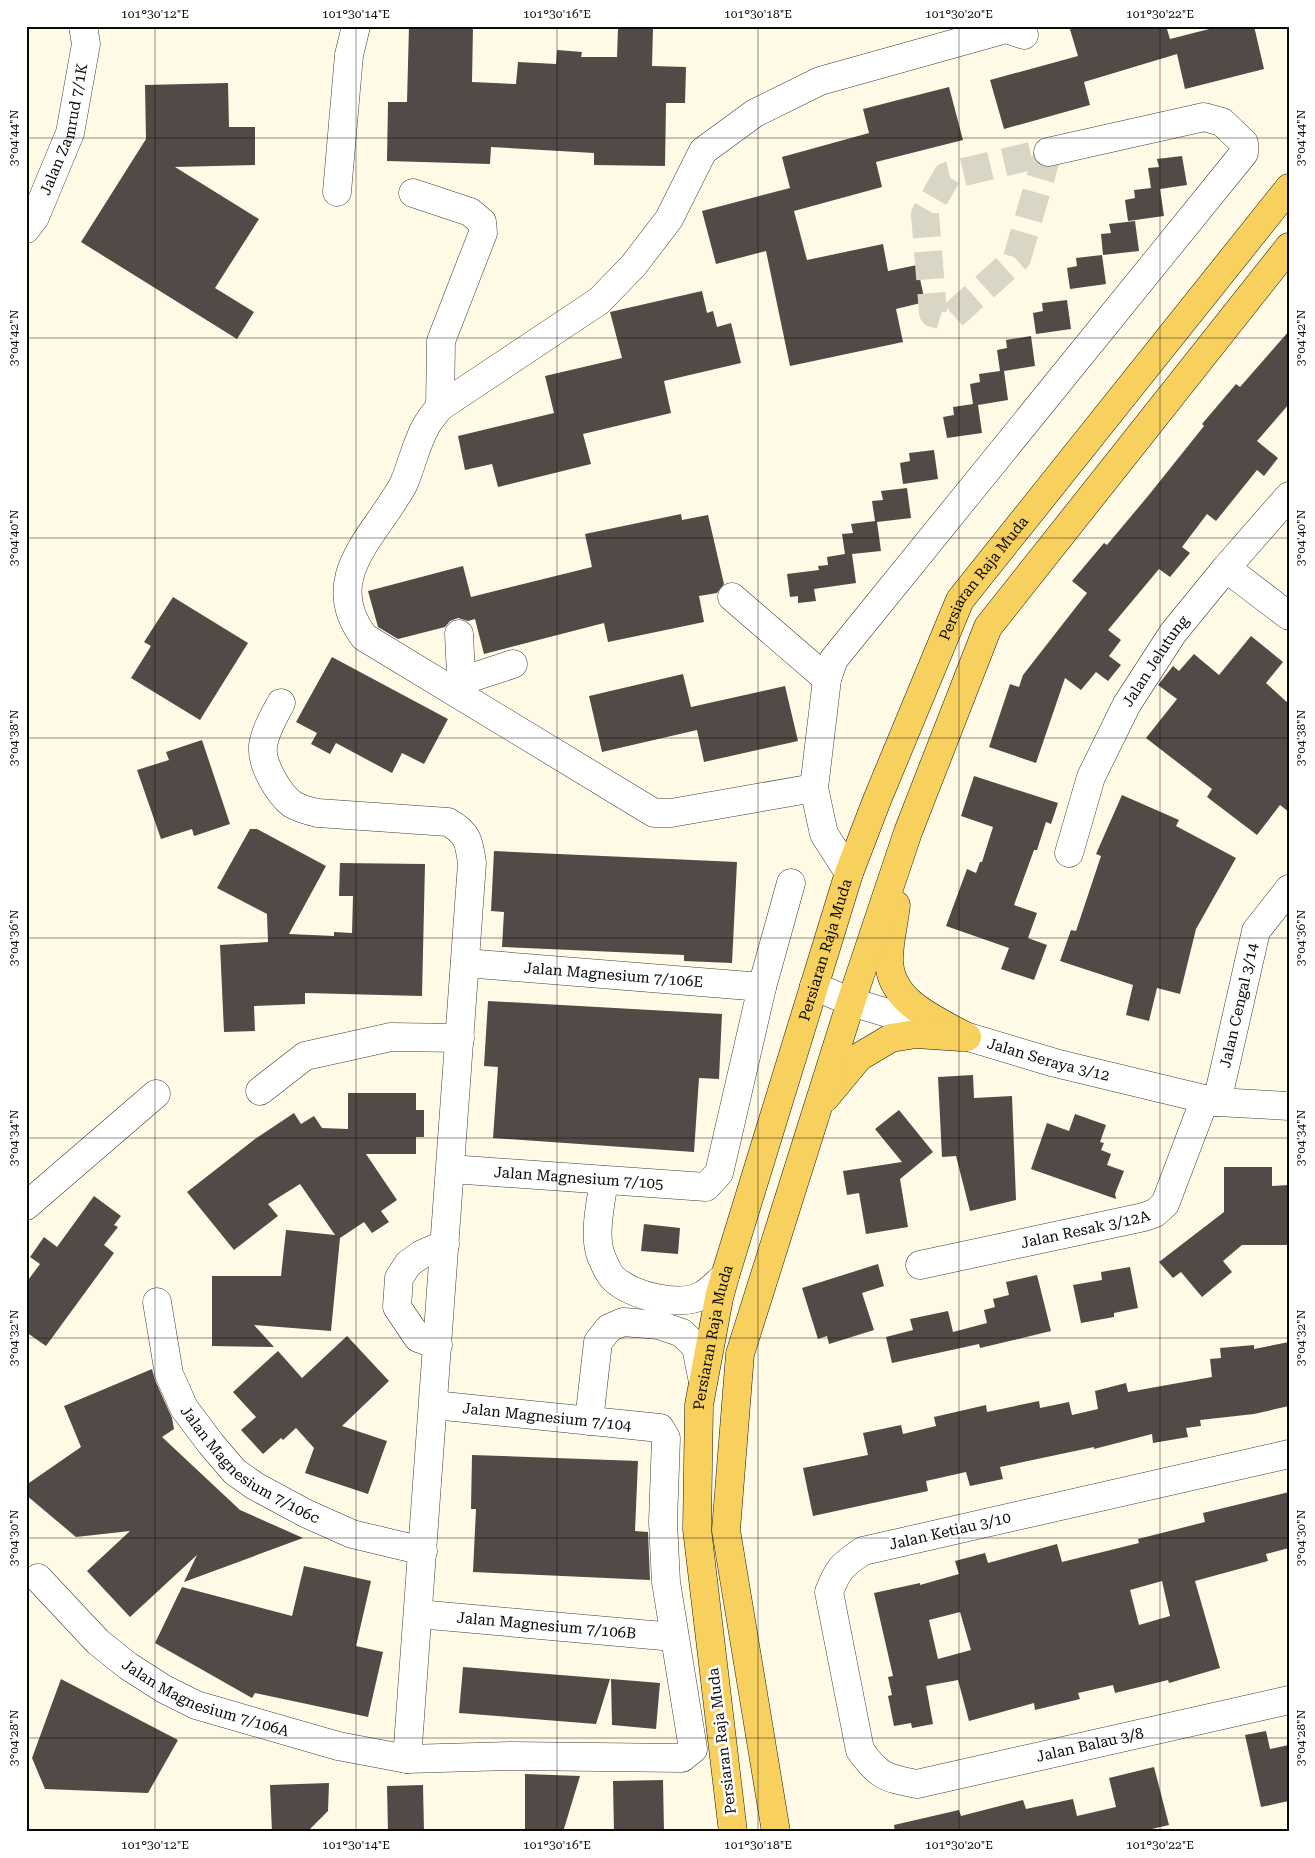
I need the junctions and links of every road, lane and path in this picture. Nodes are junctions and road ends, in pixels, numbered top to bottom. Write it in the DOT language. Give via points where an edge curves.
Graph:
graph roads {
  1 [pos="83,26"];
  2 [pos="356,26"];
  3 [pos="1024,35"];
  4 [pos="1048,152"];
  5 [pos="1289,188"];
  6 [pos="337,192"];
  7 [pos="413,193"];
  8 [pos="26,229"];
  9 [pos="1289,247"];
  10 [pos="440,407"];
  11 [pos="1289,496"];
  12 [pos="1226,568"];
  13 [pos="732,597"];
  14 [pos="1289,616"];
  15 [pos="459,634"];
  16 [pos="512,664"];
  17 [pos="827,679"];
  18 [pos="461,688"];
  19 [pos="281,703"];
  20 [pos="814,788"];
  21 [pos="908,832"];
  22 [pos="1069,853"];
  23 [pos="849,873"];
  24 [pos="791,884"];
  25 [pos="1289,889"];
  26 [pos="465,963"];
  27 [pos="814,986"];
  28 [pos="762,987"];
  29 [pos="851,1002"];
  30 [pos="967,1037"];
  31 [pos="460,1038"];
  32 [pos="260,1091"];
  33 [pos="156,1094"];
  34 [pos="1211,1101"];
  35 [pos="1289,1106"];
  36 [pos="818,1107"];
  37 [pos="451,1169"];
  38 [pos="604,1180"];
  39 [pos="26,1206"];
  40 [pos="445,1244"];
  41 [pos="920,1265"];
  42 [pos="725,1276"];
  43 [pos="157,1302"];
  44 [pos="438,1345"];
  45 [pos="703,1384"];
  46 [pos="434,1405"];
  47 [pos="589,1421"];
  48 [pos="1289,1454"];
  49 [pos="423,1550"];
  50 [pos="38,1578"];
  51 [pos="418,1614"];
  52 [pos="674,1637"];
  53 [pos="1289,1700"];
  54 [pos="407,1760"];
  55 [pos="890,1779"];
  56 [pos="733,1832"];
  57 [pos="776,1832"];
  1 -- 8 [label="street, Jalan Zamrud 7/1K" via="86,44 70,133 35,217"];
  2 -- 6 [label="street" via="349,55"];
  3 -- 10 [label="street" via="1006,30 820,81 755,113 703,151 669,219 633,266 599,301"];
  4 -- 17 [label="street" via="1204,117 1222,122 1244,142 1244,153 834,659"];
  5 -- 23 [label="main road, Persiaran Raja Muda" via="960,600"];
  7 -- 10 [label="street" via="470,212 482,222 483,233 441,341"];
  9 -- 21 [label="main road, Persiaran Raja Muda" via="988,627"];
  10 -- 18 [label="street" via="427,424 404,484 352,564 347,585 355,624 364,637"];
  11 -- 12 [label="street, Jalan Jelutung"];
  12 -- 14 [label="street"];
  12 -- 22 [label="street, Jalan Jelutung" via="1173,633 1127,704 1091,777"];
  13 -- 17 [label="street"];
  15 -- 18 [label="street"];
  16 -- 18 [label="street"];
  17 -- 20 [label="street"];
  18 -- 20 [label="street" via="654,813"];
  19 -- 26 [label="street" via="263,747 265,763 280,792 292,804 318,813 448,822 460,829 470,842 472,863"];
  20 -- 23 [label="street" via="824,834"];
  21 -- 29 [label="main road, Persiaran Raja Muda"];
  21 -- 30 [label="main road" via="889,959 891,978 899,992 915,1007"];
  23 -- 27 [label="main road, Persiaran Raja Muda"];
  24 -- 28 [label="street"];
  25 -- 34 [label="street, Jalan Cengal 3/14" via="1256,931"];
  26 -- 28 [label="street, Jalan Magnesium 7/106E"];
  26 -- 31 [label="street"];
  27 -- 29 [label="street, Jalan Seraya 3/12"];
  27 -- 42 [label="main road, Persiaran Raja Muda"];
  28 -- 38 [label="street, Jalan Magnesium 7/105" via="719,1173 706,1188"];
  29 -- 30 [label="street, Jalan Seraya 3/12"];
  29 -- 36 [label="main road, Persiaran Raja Muda"];
  30 -- 34 [label="street, Jalan Seraya 3/12" via="1055,1063"];
  30 -- 36 [label="main road" via="916,1034 891,1038 860,1057"];
  31 -- 32 [label="street" via="391,1037 305,1056"];
  31 -- 37 [label="street"];
  33 -- 39 [label="street"];
  34 -- 35 [label="street, Jalan Seraya 3/12"];
  34 -- 41 [label="street, Jalan Resak 3/12A" via="1165,1204 1155,1213"];
  36 -- 57 [label="main road, Persiaran Raja Muda" via="740,1354 726,1530"];
  37 -- 38 [label="street, Jalan Magnesium 7/105"];
  37 -- 40 [label="street"];
  38 -- 42 [label="street" via="598,1232 600,1254 612,1278 630,1290 677,1301 701,1296"];
  40 -- 44 [label="street"];
  40 -- 44 [label="street" via="408,1264 399,1278 397,1307 418,1338"];
  42 -- 45 [label="main road, Persiaran Raja Muda"];
  43 -- 49 [label="street, Jalan Magnesium 7/106c" via="172,1382 184,1408 235,1472 255,1486 352,1534"];
  44 -- 46 [label="street"];
  45 -- 47 [label="street" via="696,1347 682,1333 659,1325 623,1322 609,1328 598,1342"];
  45 -- 56 [label="main road, Persiaran Raja Muda" via="699,1405 697,1529"];
  46 -- 47 [label="street, Jalan Magnesium 7/104"];
  46 -- 49 [label="street"];
  47 -- 52 [label="street, Jalan Magnesium 7/104" via="660,1428 666,1438 663,1522 666,1582"];
  48 -- 55 [label="street, Jalan Ketiau 3/10" via="863,1551 845,1563 836,1574 829,1592 860,1750 873,1768"];
  49 -- 51 [label="street"];
  50 -- 54 [label="street, Jalan Magnesium 7/106A" via="98,1642 128,1666 196,1705 338,1746"];
  51 -- 52 [label="street, Jalan Magnesium 7/106B"];
  51 -- 54 [label="street"];
  52 -- 54 [label="street, Jalan Magnesium 7/106A" via="692,1749 682,1758 512,1756"];
  53 -- 55 [label="street, Jalan Balau 3/8" via="917,1784"];
}
